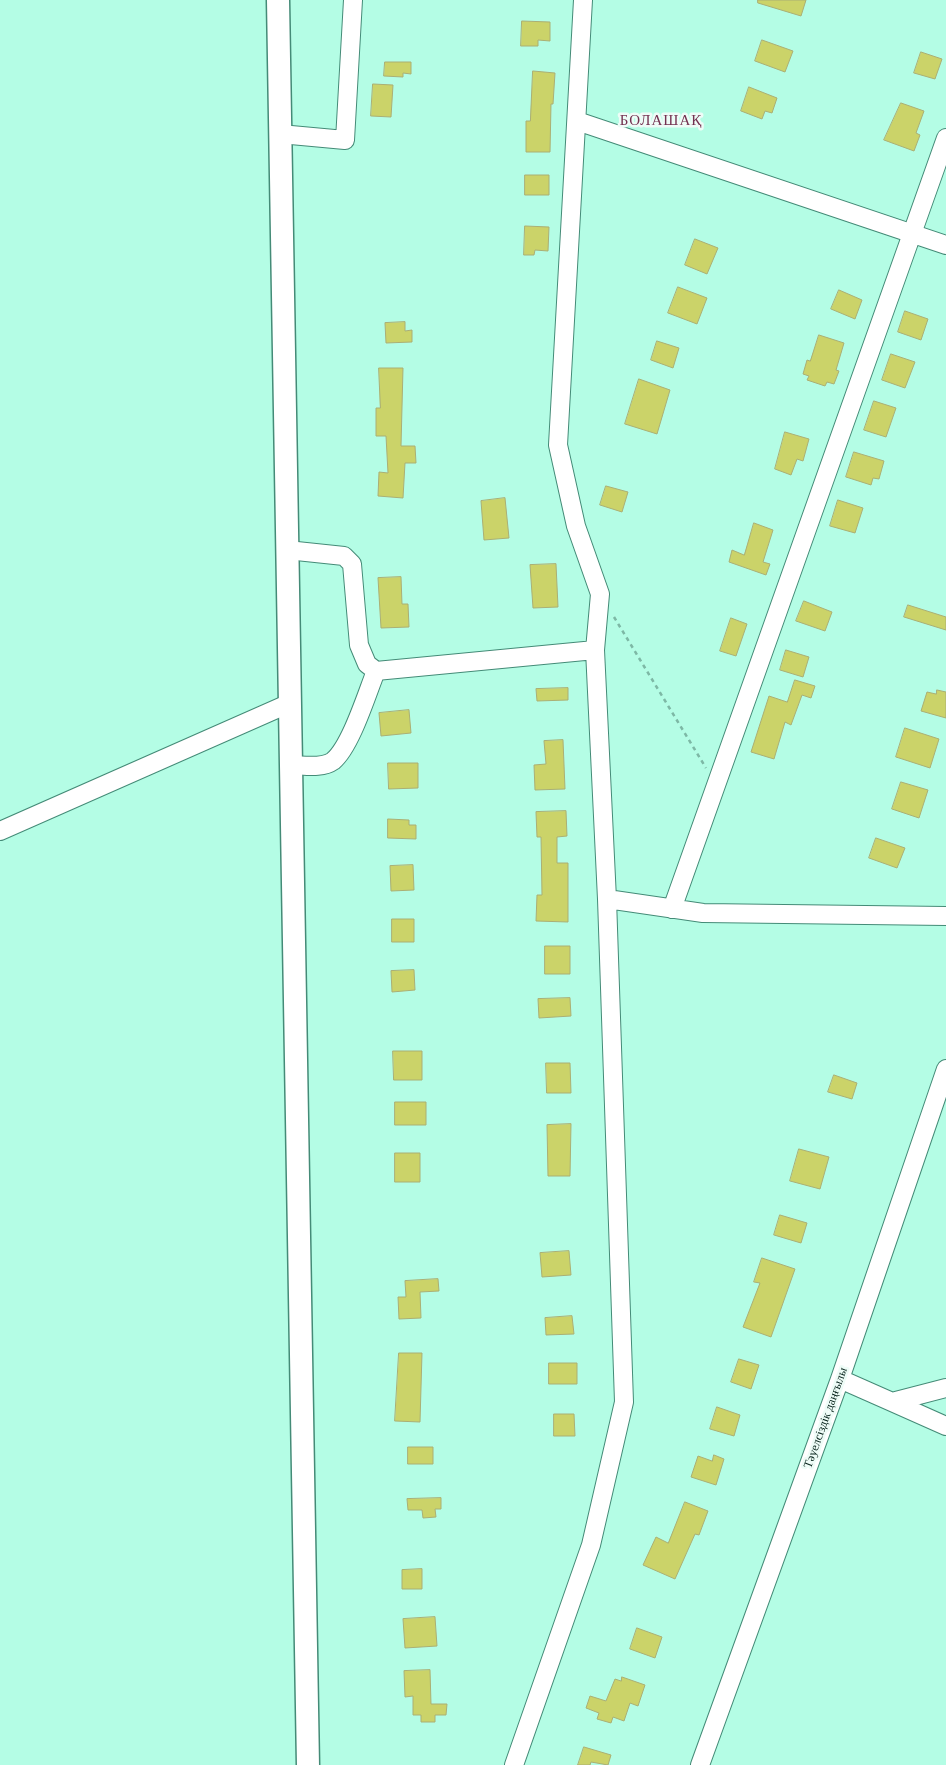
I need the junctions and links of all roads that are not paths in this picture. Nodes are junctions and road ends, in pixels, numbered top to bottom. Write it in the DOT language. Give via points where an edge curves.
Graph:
graph roads {
  1 [pos="278,0"];
  2 [pos="353,0"];
  3 [pos="583,0"];
  4 [pos="577,121"];
  5 [pos="280,134"];
  6 [pos="946,138"];
  7 [pos="913,234"];
  8 [pos="946,245"];
  9 [pos="287,550"];
  10 [pos="595,650"];
  11 [pos="376,671"];
  12 [pos="290,703"];
  13 [pos="291,765"];
  14 [pos="0,832"];
  15 [pos="607,899"];
  16 [pos="672,909"];
  17 [pos="946,916"];
  18 [pos="946,1069"];
  19 [pos="840,1379"];
  20 [pos="946,1388"];
  21 [pos="892,1402"];
  22 [pos="946,1426"];
  23 [pos="308,1765"];
  24 [pos="514,1765"];
  25 [pos="700,1765"];
  1 -- 5 [label="main road"];
  2 -- 5 [label="street" via="345,140"];
  3 -- 4 [label="street"];
  4 -- 7 [label="street"];
  4 -- 10 [label="street" via="558,445 576,526 600,594"];
  5 -- 9 [label="main road"];
  6 -- 7 [label="street"];
  7 -- 8 [label="street"];
  7 -- 16 [label="street"];
  9 -- 11 [label="street" via="344,556 352,564 359,645 367,664"];
  9 -- 12 [label="main road"];
  10 -- 11 [label="street"];
  10 -- 15 [label="street"];
  11 -- 13 [label="street" via="349,737 332,761 317,766"];
  12 -- 13 [label="main road"];
  12 -- 14 [label="street"];
  13 -- 23 [label="main road"];
  15 -- 16 [label="street"];
  15 -- 24 [label="street" via="624,1402 591,1545"];
  16 -- 17 [label="street" via="703,913"];
  18 -- 19 [label="street, Тәуелсіздік даңғылы"];
  19 -- 21 [label="street"];
  19 -- 25 [label="street, Тәуелсіздік даңғылы"];
  20 -- 21 [label="street"];
  21 -- 22 [label="street"];
}
